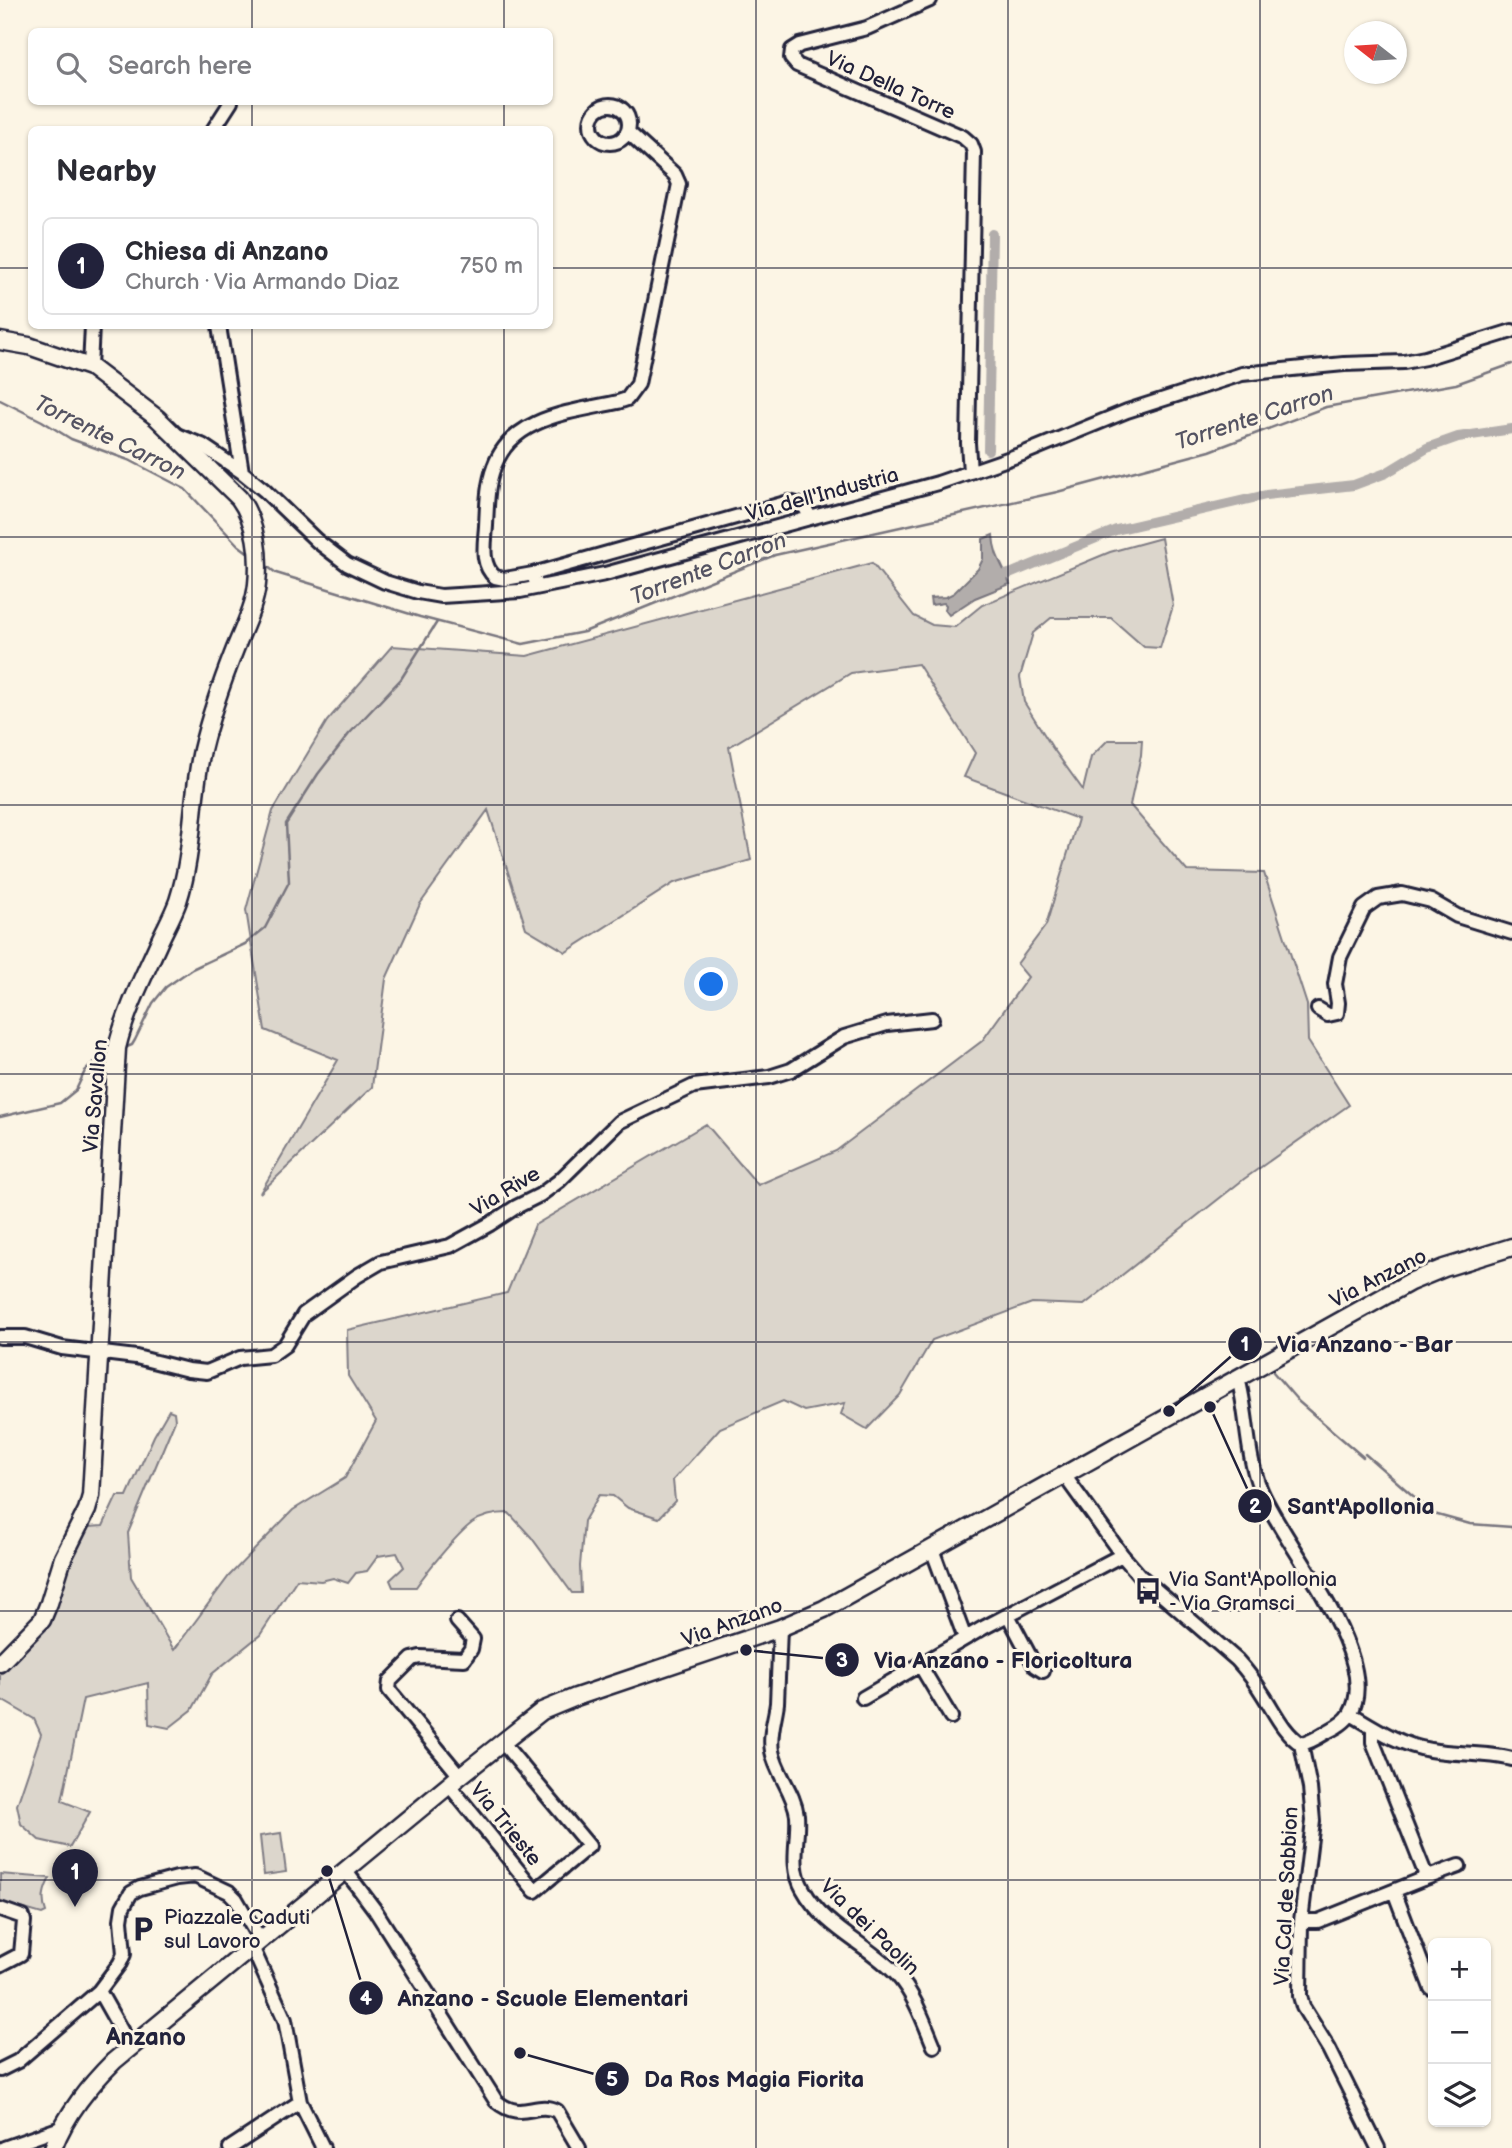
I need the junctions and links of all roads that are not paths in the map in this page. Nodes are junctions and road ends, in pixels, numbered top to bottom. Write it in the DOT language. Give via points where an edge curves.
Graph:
graph roads {
  1 [pos="930,0"];
  2 [pos="229,105"];
  3 [pos="216,126"];
  4 [pos="628,132"];
  5 [pos="92,329"];
  6 [pos="219,329"];
  7 [pos="1512,331"];
  8 [pos="0,341"];
  9 [pos="90,367"];
  10 [pos="175,434"];
  11 [pos="242,472"];
  12 [pos="970,472"];
  13 [pos="810,517"];
  14 [pos="533,574"];
  15 [pos="537,587"];
  16 [pos="1512,933"];
  17 [pos="1318,1009"];
  18 [pos="932,1018"];
  19 [pos="1512,1247"];
  20 [pos="0,1337"];
  21 [pos="99,1353"];
  22 [pos="1238,1378"];
  23 [pos="1064,1475"];
  24 [pos="932,1549"];
  25 [pos="1122,1555"];
  26 [pos="1008,1615"];
  27 [pos="457,1621"];
  28 [pos="780,1629"];
  29 [pos="970,1636"];
  30 [pos="0,1663"];
  31 [pos="920,1665"];
  32 [pos="1043,1671"];
  33 [pos="863,1698"];
  34 [pos="1351,1714"];
  35 [pos="951,1717"];
  36 [pos="1373,1728"];
  37 [pos="502,1742"];
  38 [pos="1301,1744"];
  39 [pos="1512,1759"];
  40 [pos="455,1781"];
  41 [pos="1459,1866"];
  42 [pos="345,1870"];
  43 [pos="1423,1879"];
  44 [pos="1394,1891"];
  45 [pos="0,1909"];
  46 [pos="1301,1921"];
  47 [pos="256,1944"];
  48 [pos="0,1965"];
  49 [pos="1428,1979"];
  50 [pos="99,1991"];
  51 [pos="130,2046"];
  52 [pos="934,2046"];
  53 [pos="0,2070"];
  54 [pos="300,2102"];
  55 [pos="61,2128"];
  56 [pos="4,2148"];
  57 [pos="52,2148"];
  58 [pos="230,2148"];
  59 [pos="323,2148"];
  60 [pos="579,2148"];
  61 [pos="1378,2148"];
  1 -- 12 [label="street, Via Della Torre" via="867,27 800,46 792,50 791,58 797,65 971,144"];
  2 -- 3 [label="street"];
  4 -- 14 [label="street" via="679,184 638,384 627,399 546,418 518,433 499,454 488,490 487,568 495,577 505,579"];
  5 -- 9 [label="street"];
  6 -- 11 [label="street"];
  7 -- 12 [label="street, Via dell'Industria" via="1404,362 1242,374 1127,411"];
  8 -- 9 [label="main road, Via Savallon"];
  9 -- 10 [label="main road, Via Savallon"];
  10 -- 11 [label="street, Via dell'Industria" via="202,445"];
  10 -- 21 [label="main road, Via Savallon" via="247,509 253,522 258,581 202,750 187,868 177,904 123,1023 117,1053"];
  11 -- 15 [label="street, Via dell'Industria" via="317,541 347,564 384,582 441,596"];
  12 -- 13 [label="street, Via dell'Industria"];
  13 -- 14 [label="street" via="804,506 789,502"];
  13 -- 15 [label="street, Via dell'Industria" via="605,574"];
  14 -- 15 [label="street"];
  16 -- 17 [label="street" via="1457,916 1431,901 1402,894 1378,898 1364,908 1340,957 1335,984 1337,1013 1328,1015"];
  18 -- 21 [label="street, Via Rive" via="887,1024 844,1037 791,1070 769,1077 694,1086 619,1122 540,1195 450,1246 381,1262 357,1276 304,1314 285,1345 271,1354 240,1357 207,1372"];
  19 -- 22 [label="main road, Via Anzano" via="1410,1282"];
  20 -- 21 [label="street, Via Rive" via="24,1337"];
  21 -- 30 [label="main road, Via Savallon" via="87,1510 68,1546 42,1620"];
  22 -- 23 [label="main road, Via Anzano"];
  22 -- 34 [label="street" via="1259,1486 1349,1644 1356,1681"];
  23 -- 24 [label="main road, Via Anzano"];
  23 -- 25 [label="street"];
  24 -- 28 [label="main road, Via Anzano"];
  24 -- 29 [label="street" via="963,1633"];
  25 -- 26 [label="street"];
  25 -- 38 [label="street" via="1154,1589 1237,1660 1282,1726"];
  26 -- 29 [label="street"];
  26 -- 32 [label="street" via="1035,1666"];
  27 -- 40 [label="street" via="472,1639 464,1659 412,1659 390,1681 389,1690"];
  28 -- 37 [label="main road, Via Anzano" via="562,1702"];
  28 -- 52 [label="street, Via dei Paolin" via="771,1748 797,1814 796,1871 803,1889 829,1921 899,1977"];
  29 -- 31 [label="street"];
  31 -- 33 [label="street"];
  31 -- 35 [label="street"];
  34 -- 36 [label="street"];
  34 -- 38 [label="street" via="1335,1728"];
  36 -- 39 [label="street" via="1411,1746"];
  36 -- 43 [label="street" via="1373,1742 1425,1873"];
  37 -- 40 [label="main road, Via Anzano"];
  37 -- 40 [label="street, Via Trieste" via="589,1846 535,1891"];
  38 -- 46 [label="street, Via Cal de Sabbion" via="1313,1821"];
  40 -- 42 [label="main road, Via Anzano"];
  41 -- 43 [label="street"];
  42 -- 47 [label="main road, Via Anzano"];
  42 -- 60 [label="street" via="496,2101 519,2112 557,2111"];
  43 -- 44 [label="street"];
  44 -- 46 [label="street" via="1318,1922"];
  44 -- 49 [label="street"];
  45 -- 48 [label="street" via="24,1921 21,1954"];
  46 -- 61 [label="street, Via Cal de Sabbion" via="1303,2007"];
  47 -- 50 [label="street" via="229,1892 195,1877 140,1888 123,1907 124,1954"];
  47 -- 51 [label="main road, Via Anzano"];
  47 -- 54 [label="street" via="285,2020"];
  50 -- 51 [label="street"];
  50 -- 53 [label="street" via="18,2061"];
  51 -- 55 [label="main road, Via Anzano" via="92,2083"];
  54 -- 58 [label="street"];
  54 -- 59 [label="street"];
  55 -- 56 [label="street"];
  55 -- 57 [label="main road, Via Anzano"];
}
